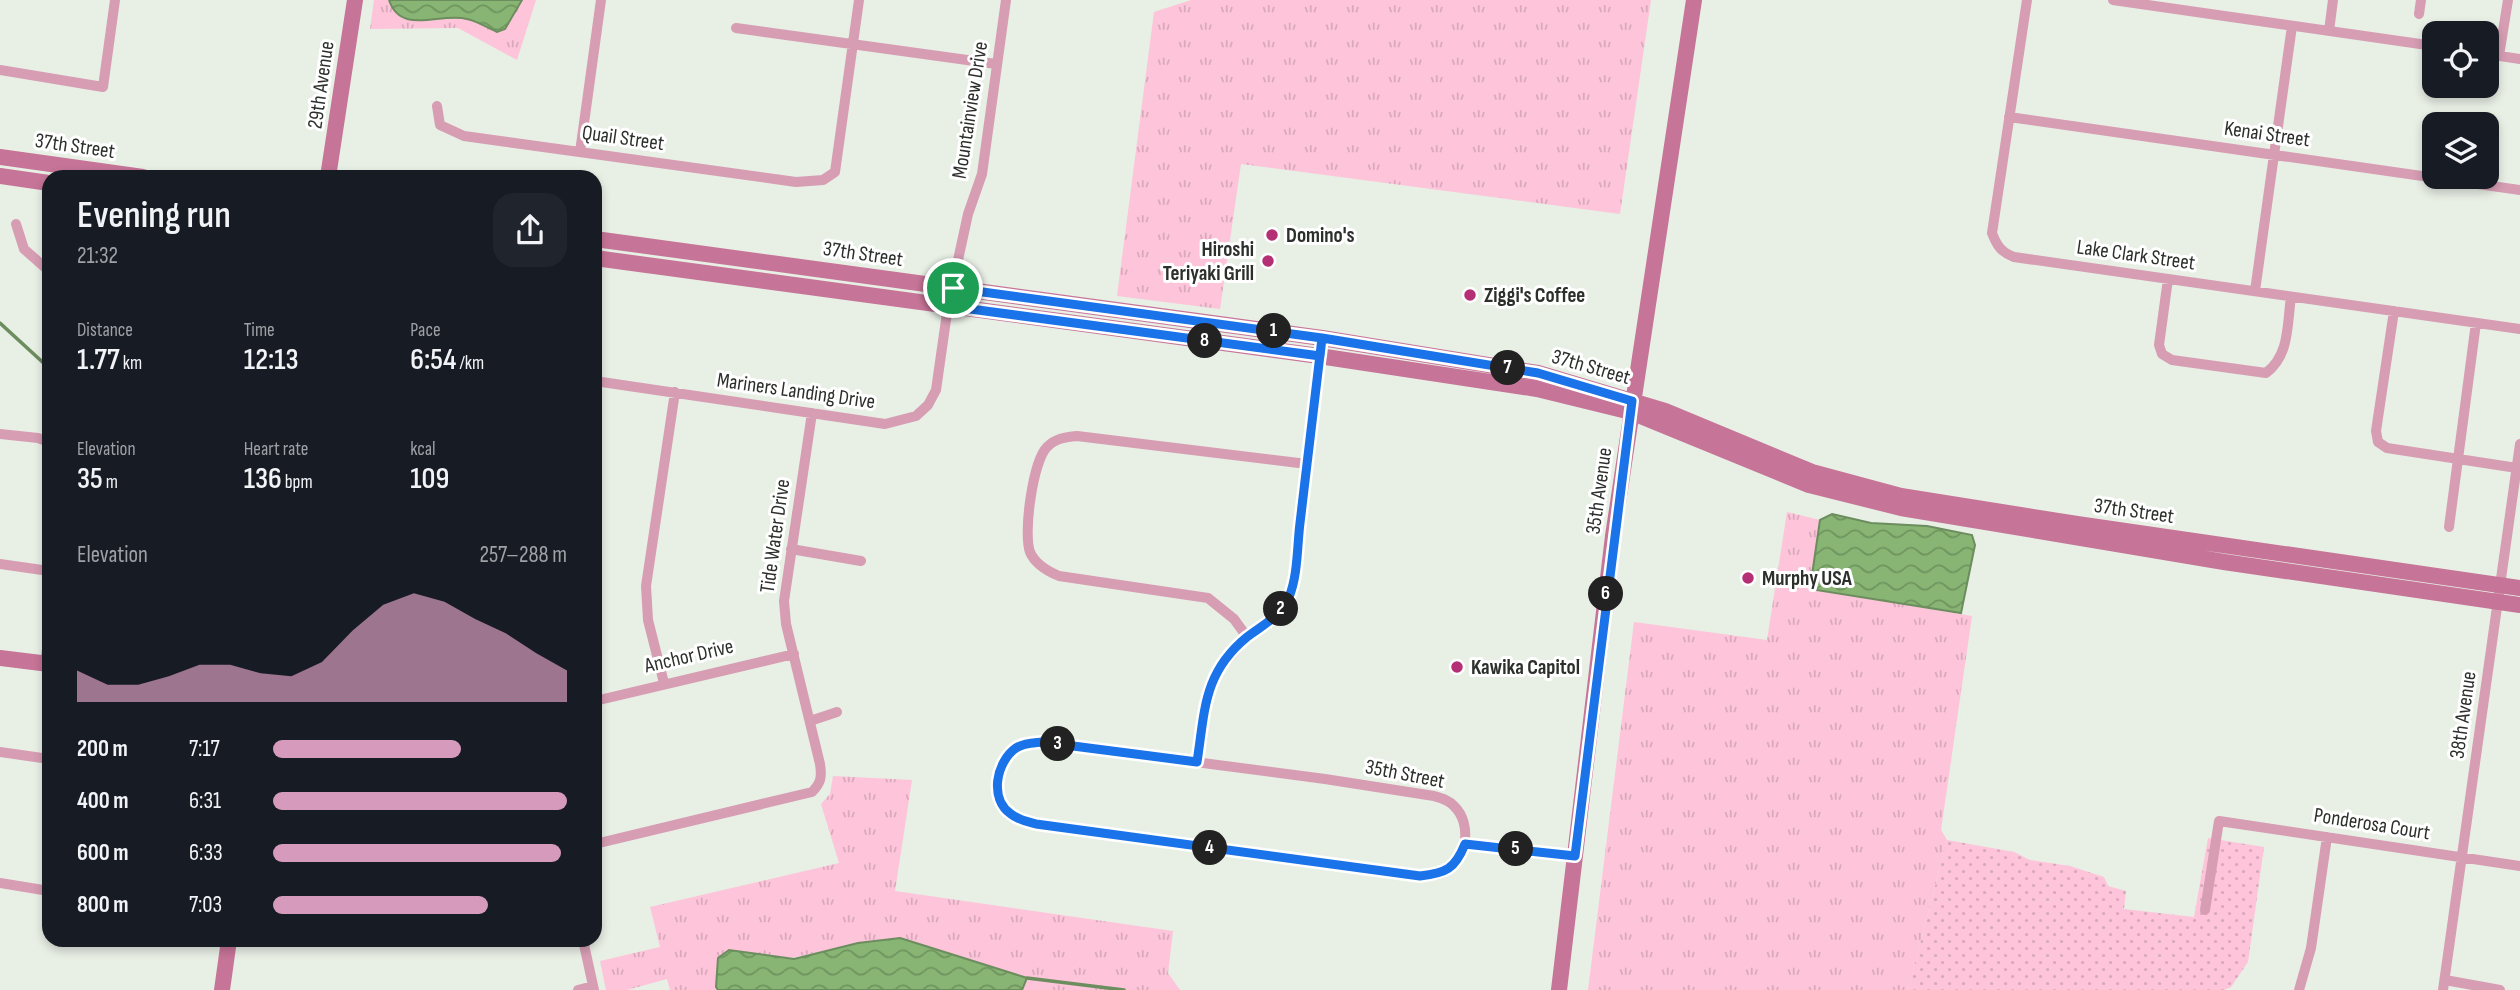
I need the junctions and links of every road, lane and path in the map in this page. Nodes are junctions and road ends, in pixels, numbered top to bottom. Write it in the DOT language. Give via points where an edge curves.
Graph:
graph roads {
  1 [pos="115,0"];
  2 [pos="355,0"];
  3 [pos="601,0"];
  4 [pos="859,0"];
  5 [pos="1006,0"];
  6 [pos="1694,0"];
  7 [pos="2027,0"];
  8 [pos="2113,0"];
  9 [pos="2333,0"];
  10 [pos="2421,0"];
  11 [pos="2508,0"];
  12 [pos="2418,14"];
  13 [pos="2292,26"];
  14 [pos="736,28"];
  15 [pos="2329,31"];
  16 [pos="2499,33"];
  17 [pos="853,44"];
  18 [pos="2422,44"];
  19 [pos="2499,56"];
  20 [pos="2520,59"];
  21 [pos="996,64"];
  22 [pos="0,70"];
  23 [pos="437,106"];
  24 [pos="2009,117"];
  25 [pos="580,152"];
  26 [pos="2274,154"];
  27 [pos="0,157"];
  28 [pos="94,170"];
  29 [pos="329,170"];
  30 [pos="0,176"];
  31 [pos="42,182"];
  32 [pos="2520,190"];
  33 [pos="16,224"];
  34 [pos="602,240"];
  35 [pos="602,259"];
  36 [pos="42,265"];
  37 [pos="2168,279"];
  38 [pos="953,288"];
  39 [pos="2255,291"];
  40 [pos="2291,296"];
  41 [pos="948,306"];
  42 [pos="2394,311"];
  43 [pos="2476,323"];
  44 [pos="2520,329"];
  45 [pos="1322,338"];
  46 [pos="1320,356"];
  47 [pos="602,381"];
  48 [pos="675,392"];
  49 [pos="1631,406"];
  50 [pos="812,413"];
  51 [pos="0,434"];
  52 [pos="42,439"];
  53 [pos="2520,444"];
  54 [pos="2458,459"];
  55 [pos="1307,464"];
  56 [pos="2516,468"];
  57 [pos="2449,527"];
  58 [pos="791,549"];
  59 [pos="861,561"];
  60 [pos="0,564"];
  61 [pos="42,570"];
  62 [pos="2520,589"];
  63 [pos="2498,594"];
  64 [pos="2520,605"];
  65 [pos="1247,637"];
  66 [pos="794,654"];
  67 [pos="0,658"];
  68 [pos="42,663"];
  69 [pos="664,683"];
  70 [pos="602,699"];
  71 [pos="837,712"];
  72 [pos="810,721"];
  73 [pos="0,752"];
  74 [pos="42,758"];
  75 [pos="1197,762"];
  76 [pos="2327,837"];
  77 [pos="602,842"];
  78 [pos="1465,844"];
  79 [pos="1575,856"];
  80 [pos="2463,857"];
  81 [pos="2520,866"];
  82 [pos="0,883"];
  83 [pos="42,890"];
  84 [pos="2206,910"];
  85 [pos="228,947"];
  86 [pos="585,947"];
  87 [pos="2444,985"];
  88 [pos="594,988"];
  89 [pos="222,990"];
  90 [pos="578,990"];
  91 [pos="1559,990"];
  92 [pos="2299,990"];
  93 [pos="2500,990"];
  1 -- 22 [label="street" via="103,87"];
  2 -- 29 [label="main road, 29th Avenue"];
  3 -- 25 [label="street"];
  4 -- 17 [label="street"];
  5 -- 21 [label="street, Mountainview Drive"];
  6 -- 49 [label="main road, 35th Avenue"];
  7 -- 24 [label="street, Lake Clark Street"];
  8 -- 13 [label="street"];
  9 -- 15 [label="street"];
  10 -- 12 [label="street"];
  11 -- 16 [label="street"];
  13 -- 15 [label="street"];
  13 -- 26 [label="street"];
  14 -- 17 [label="street"];
  15 -- 18 [label="street"];
  17 -- 21 [label="street"];
  17 -- 25 [label="street, Quail Street" via="835,172 823,180 796,182"];
  19 -- 20 [label="street"];
  21 -- 38 [label="street, Mountainview Drive" via="982,174 968,214"];
  23 -- 25 [label="street, Quail Street" via="440,125 464,136"];
  24 -- 26 [label="street, Kenai Street"];
  24 -- 37 [label="street, Lake Clark Street" via="1992,233 2004,253"];
  26 -- 32 [label="street, Kenai Street"];
  26 -- 39 [label="street"];
  27 -- 28 [label="main road, 37th Street"];
  30 -- 31 [label="main road, 37th Street"];
  33 -- 36 [label="street" via="24,248"];
  34 -- 38 [label="main road, 37th Street"];
  35 -- 41 [label="main road, 37th Street"];
  37 -- 39 [label="street, Lake Clark Street"];
  37 -- 40 [label="street" via="2159,345 2162,354 2172,360 2266,373 2283,355"];
  38 -- 41 [label="street, Mountainview Drive"];
  38 -- 45 [label="main road, 37th Street"];
  39 -- 40 [label="street, Lake Clark Street"];
  40 -- 42 [label="street, Lake Clark Street"];
  41 -- 46 [label="main road, 37th Street"];
  41 -- 50 [label="street, Mariners Landing Drive" via="936,390 916,416 885,424"];
  42 -- 43 [label="street, Lake Clark Street"];
  42 -- 54 [label="street" via="2378,442 2387,448"];
  43 -- 44 [label="street, Lake Clark Street"];
  43 -- 54 [label="street"];
  45 -- 46 [label="street"];
  45 -- 49 [label="main road, 37th Street" via="1538,373"];
  46 -- 49 [label="main road, 37th Street"];
  46 -- 55 [label="street"];
  47 -- 48 [label="street, Mariners Landing Drive"];
  48 -- 50 [label="street, Mariners Landing Drive"];
  48 -- 69 [label="street" via="646,586 648,620"];
  49 -- 63 [label="main road, 37th Street" via="1665,411 1812,472 1901,496"];
  49 -- 79 [label="main road, 35th Avenue"];
  50 -- 58 [label="street, Tide Water Drive"];
  51 -- 52 [label="street"];
  53 -- 56 [label="street, 38th Avenue"];
  54 -- 56 [label="street"];
  54 -- 57 [label="street"];
  55 -- 65 [label="street" via="1289,597 1270,622"];
  55 -- 65 [label="street" via="1077,436 1054,441 1039,461 1029,545 1042,567 1059,576 1208,598 1234,618"];
  56 -- 63 [label="street, 38th Avenue"];
  58 -- 59 [label="street"];
  58 -- 66 [label="street, Tide Water Drive" via="785,601"];
  60 -- 61 [label="street"];
  62 -- 63 [label="main road, 37th Street"];
  63 -- 64 [label="main road, 37th Street"];
  63 -- 80 [label="street, 38th Avenue"];
  65 -- 75 [label="street" via="1220,667 1208,689"];
  66 -- 69 [label="street, Anchor Drive"];
  66 -- 72 [label="street, Tide Water Drive"];
  67 -- 68 [label="main road"];
  69 -- 70 [label="street, Anchor Drive"];
  71 -- 72 [label="street"];
  72 -- 77 [label="street, Tide Water Drive" via="822,776 812,792"];
  73 -- 74 [label="street"];
  75 -- 78 [label="street, 35th Street" via="1434,796 1455,807 1465,830"];
  75 -- 78 [label="street, 35th Street" via="1026,743 1000,766 997,794 1009,813 1036,824 1382,873 1420,876 1444,872 1459,858"];
  76 -- 80 [label="street, Ponderosa Court"];
  76 -- 84 [label="street, Ponderosa Court" via="2219,821"];
  76 -- 92 [label="street" via="2311,948"];
  78 -- 79 [label="street"];
  79 -- 91 [label="main road, 35th Avenue"];
  80 -- 81 [label="street, Ponderosa Court"];
  80 -- 87 [label="street, 38th Avenue"];
  82 -- 83 [label="street"];
  85 -- 89 [label="main road"];
  86 -- 88 [label="street"];
  87 -- 93 [label="street"];
  88 -- 90 [label="street"];
}
